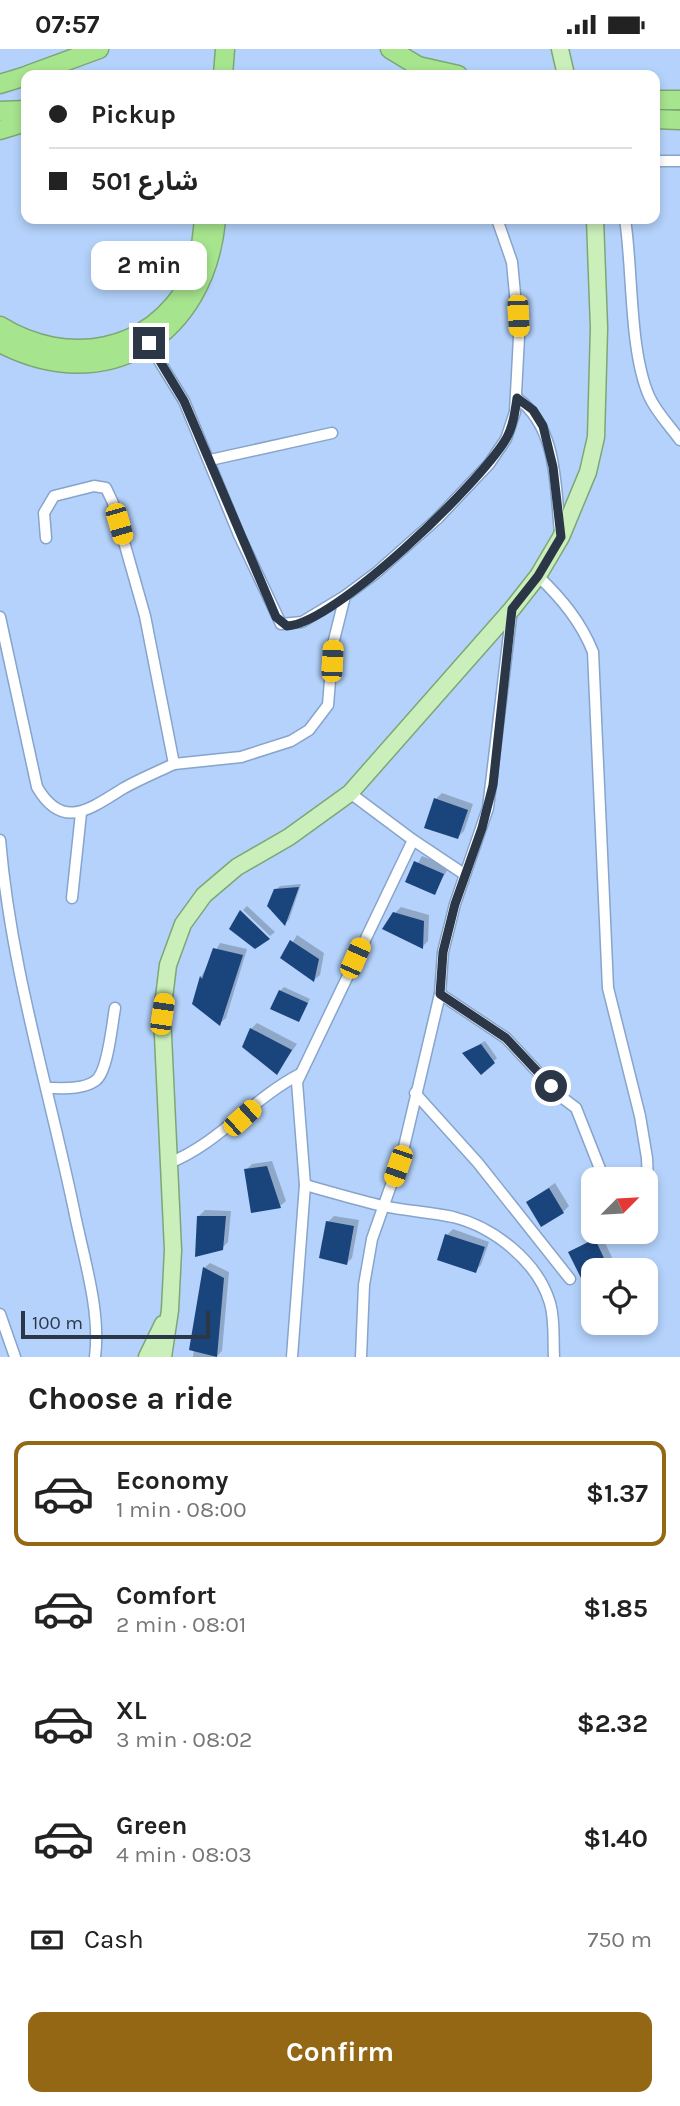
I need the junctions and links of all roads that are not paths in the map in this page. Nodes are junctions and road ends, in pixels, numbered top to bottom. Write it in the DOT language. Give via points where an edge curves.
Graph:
graph roads {
  1 [pos="99,49"];
  2 [pos="390,49"];
  3 [pos="559,49"];
  4 [pos="41,70"];
  5 [pos="433,70"];
  6 [pos="564,70"];
  7 [pos="21,77"];
  8 [pos="0,86"];
  9 [pos="21,87"];
  10 [pos="660,100"];
  11 [pos="680,100"];
  12 [pos="21,110"];
  13 [pos="0,111"];
  14 [pos="660,119"];
  15 [pos="680,120"];
  16 [pos="21,123"];
  17 [pos="0,129"];
  18 [pos="660,161"];
  19 [pos="680,161"];
  20 [pos="203,224"];
  21 [pos="216,224"];
  22 [pos="499,224"];
  23 [pos="595,224"];
  24 [pos="626,224"];
  25 [pos="0,325"];
  26 [pos="145,337"];
  27 [pos="0,343"];
  28 [pos="517,398"];
  29 [pos="332,433"];
  30 [pos="680,440"];
  31 [pos="209,460"];
  32 [pos="561,537"];
  33 [pos="46,538"];
  34 [pos="538,576"];
  35 [pos="345,596"];
  36 [pos="512,609"];
  37 [pos="0,617"];
  38 [pos="174,764"];
  39 [pos="350,793"];
  40 [pos="81,813"];
  41 [pos="0,840"];
  42 [pos="413,840"];
  43 [pos="464,874"];
  44 [pos="72,898"];
  45 [pos="0,949"];
  46 [pos="13,949"];
  47 [pos="440,994"];
  48 [pos="115,1008"];
  49 [pos="300,1074"];
  50 [pos="47,1088"];
  51 [pos="415,1093"];
  52 [pos="169,1163"];
  53 [pos="599,1167"];
  54 [pos="646,1167"];
  55 [pos="305,1185"];
  56 [pos="383,1206"];
  57 [pos="570,1279"];
  58 [pos="170,1310"];
  59 [pos="0,1314"];
  60 [pos="97,1354"];
  61 [pos="15,1357"];
  62 [pos="147,1357"];
  63 [pos="163,1357"];
  64 [pos="292,1357"];
  65 [pos="362,1357"];
  66 [pos="554,1357"];
  1 -- 4 [label="highway"];
  2 -- 5 [label="highway" via="418,67"];
  3 -- 6 [label="main road"];
  7 -- 8 [label="highway"];
  8 -- 9 [label="highway"];
  10 -- 11 [label="highway"];
  12 -- 13 [label="highway"];
  14 -- 15 [label="highway"];
  16 -- 17 [label="highway"];
  18 -- 19 [label="street"];
  20 -- 26 [label="highway" via="190,282"];
  21 -- 26 [label="highway" via="214,246 200,288 172,325"];
  22 -- 28 [label="street" via="517,295"];
  23 -- 32 [label="main road" via="596,437 589,472"];
  24 -- 30 [label="street" via="644,380 653,404"];
  25 -- 26 [label="highway" via="39,344 67,350 104,348"];
  26 -- 27 [label="highway" via="112,359 80,365 63,364"];
  26 -- 31 [label="street" via="184,401"];
  28 -- 32 [label="street" via="533,410 543,426"];
  28 -- 35 [label="street" via="506,439 466,491 395,558"];
  29 -- 31 [label="street"];
  31 -- 35 [label="street" via="281,624 293,626"];
  32 -- 34 [label="main road"];
  33 -- 38 [label="street" via="44,513 54,496 94,486 106,488 145,616"];
  34 -- 36 [label="main road"];
  34 -- 54 [label="street" via="568,608 593,652 608,988 640,1116"];
  35 -- 38 [label="street" via="333,644 328,705 309,730 291,741 241,757"];
  36 -- 39 [label="main road"];
  36 -- 43 [label="street" via="493,785"];
  37 -- 40 [label="street" via="37,787 57,809"];
  38 -- 40 [label="street"];
  39 -- 42 [label="street"];
  39 -- 52 [label="main road" via="237,867 204,895 183,924 168,965 162,1014"];
  40 -- 44 [label="street"];
  41 -- 46 [label="street"];
  42 -- 43 [label="street"];
  42 -- 49 [label="street"];
  43 -- 47 [label="street" via="443,952"];
  45 -- 46 [label="street"];
  46 -- 50 [label="street"];
  47 -- 51 [label="street"];
  47 -- 53 [label="street" via="506,1038 576,1108"];
  48 -- 50 [label="street" via="104,1068 97,1080 81,1087"];
  49 -- 52 [label="street" via="279,1085 209,1142"];
  49 -- 55 [label="street" via="296,1088"];
  50 -- 60 [label="street" via="82,1250"];
  51 -- 56 [label="street" via="403,1151"];
  51 -- 57 [label="street" via="478,1163"];
  52 -- 58 [label="main road"];
  55 -- 56 [label="street"];
  55 -- 64 [label="street"];
  56 -- 65 [label="street" via="364,1285"];
  56 -- 66 [label="street" via="462,1220 513,1250 533,1269 550,1304"];
  58 -- 62 [label="main road"];
  58 -- 63 [label="main road"];
  59 -- 61 [label="street"];
}
